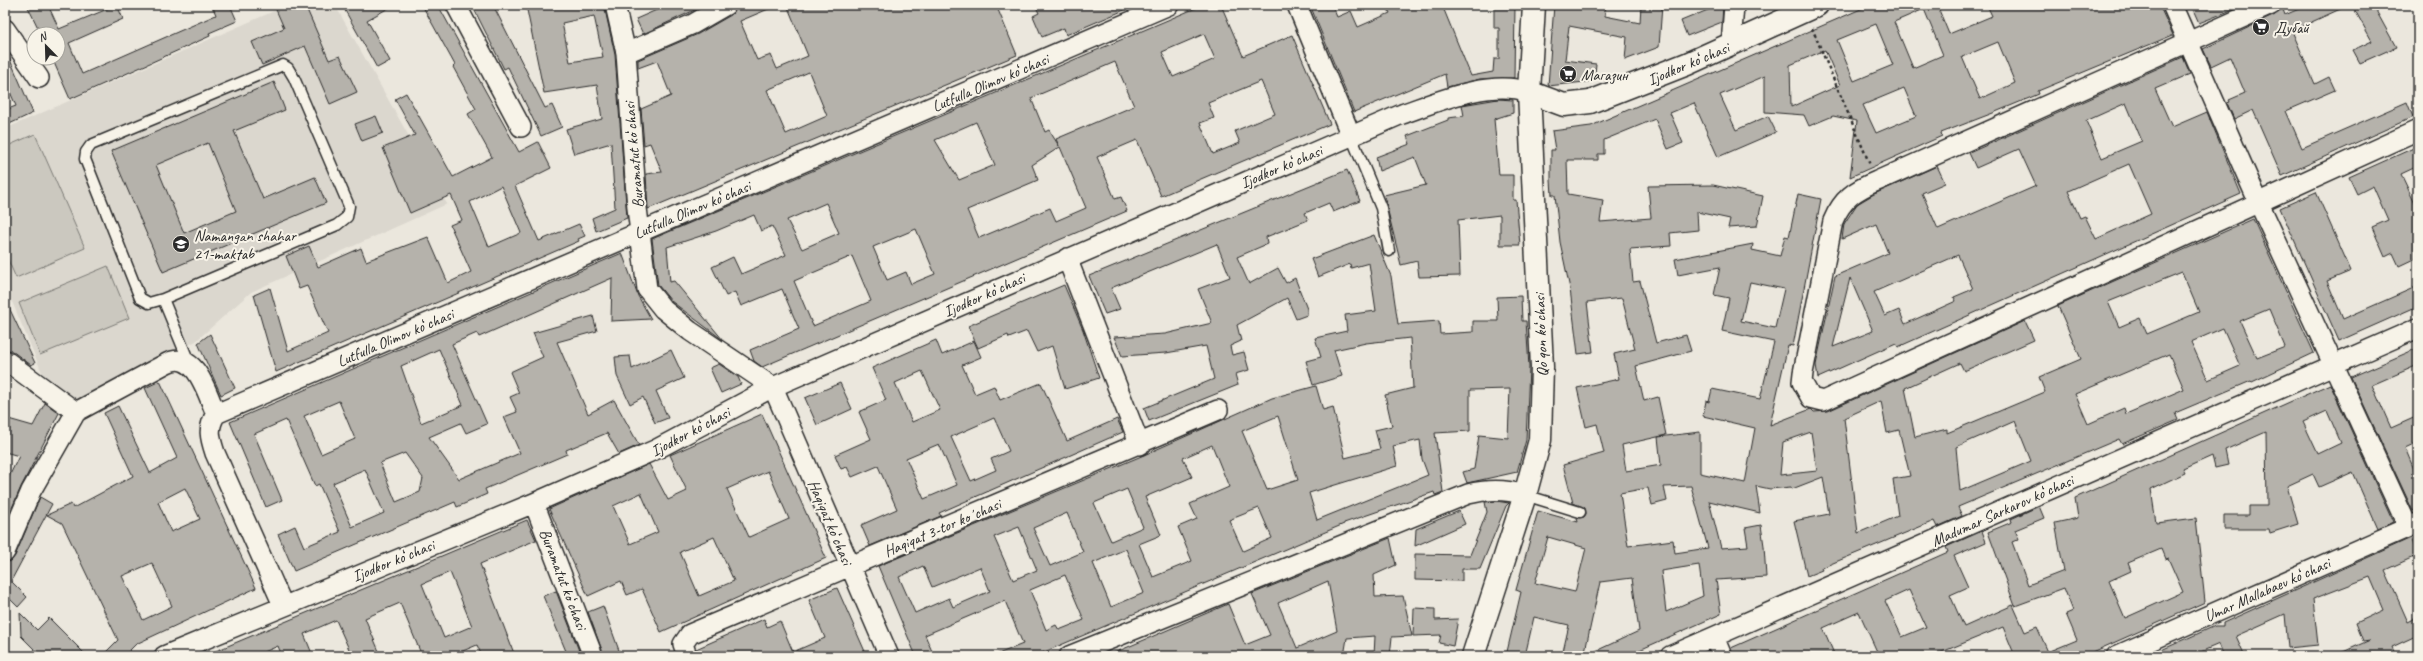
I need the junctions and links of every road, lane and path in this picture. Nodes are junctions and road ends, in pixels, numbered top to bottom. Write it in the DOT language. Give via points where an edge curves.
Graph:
graph roads {
  1 [pos="456,5"];
  2 [pos="615,5"];
  3 [pos="726,5"];
  4 [pos="1169,5"];
  5 [pos="1297,5"];
  6 [pos="1534,5"];
  7 [pos="1734,5"];
  8 [pos="2172,5"];
  9 [pos="2271,5"];
  10 [pos="1811,8"];
  11 [pos="5,29"];
  12 [pos="2189,42"];
  13 [pos="1731,44"];
  14 [pos="626,53"];
  15 [pos="39,78"];
  16 [pos="1528,92"];
  17 [pos="521,127"];
  18 [pos="2418,130"];
  19 [pos="1351,136"];
  20 [pos="1877,181"];
  21 [pos="2258,201"];
  22 [pos="641,232"];
  23 [pos="1389,251"];
  24 [pos="1067,258"];
  25 [pos="163,299"];
  26 [pos="2418,328"];
  27 [pos="5,360"];
  28 [pos="189,362"];
  29 [pos="2334,364"];
  30 [pos="773,387"];
  31 [pos="1218,410"];
  32 [pos="76,412"];
  33 [pos="216,414"];
  34 [pos="1140,444"];
  35 [pos="1525,495"];
  36 [pos="534,503"];
  37 [pos="1580,512"];
  38 [pos="2413,525"];
  39 [pos="5,552"];
  40 [pos="850,565"];
  41 [pos="283,605"];
  42 [pos="1714,637"];
  43 [pos="164,656"];
  44 [pos="593,656"];
  45 [pos="687,656"];
  46 [pos="889,656"];
  47 [pos="1069,656"];
  48 [pos="1473,656"];
  49 [pos="1670,656"];
  50 [pos="1722,656"];
  51 [pos="2116,656"];
  1 -- 17 [label="street"];
  2 -- 14 [label="street, Buramatut koʻchasi"];
  3 -- 14 [label="street" via="693,24"];
  4 -- 22 [label="street, Lutfulla Olimov koʻchasi"];
  5 -- 19 [label="street"];
  6 -- 16 [label="main road, Qoʻqon koʻchasi"];
  7 -- 13 [label="street"];
  8 -- 12 [label="street"];
  9 -- 12 [label="street"];
  10 -- 13 [label="main road, Ijodkor koʻchasi"];
  10 -- 20 [label="path"];
  11 -- 15 [label="street"];
  12 -- 20 [label="street"];
  12 -- 21 [label="street"];
  13 -- 16 [label="main road, Ijodkor koʻchasi" via="1590,102 1564,105"];
  14 -- 22 [label="street, Buramatut koʻchasi"];
  16 -- 19 [label="street, Ijodkor koʻchasi" via="1514,88 1498,88 1446,98"];
  16 -- 35 [label="main road, Qoʻqon koʻchasi" via="1542,367 1540,440"];
  18 -- 21 [label="street"];
  19 -- 23 [label="lane" via="1381,208"];
  19 -- 24 [label="street, Ijodkor koʻchasi"];
  20 -- 21 [label="street" via="1848,196 1839,207 1833,221 1802,382 1808,394 1817,400 1823,401"];
  21 -- 29 [label="street"];
  22 -- 30 [label="street, Buramatut koʻchasi" via="647,289 654,300 690,331"];
  22 -- 33 [label="street, Lutfulla Olimov koʻchasi"];
  24 -- 30 [label="street, Ijodkor koʻchasi"];
  24 -- 34 [label="street"];
  25 -- 25 [label="lane" via="149,303 140,298 85,158 86,152 91,145 283,65 294,78 349,206 348,217 337,225"];
  25 -- 28 [label="lane"];
  26 -- 29 [label="street, Madumar Sarkarov koʻchasi"];
  27 -- 32 [label="street"];
  28 -- 32 [label="street" via="172,361"];
  28 -- 33 [label="street" via="196,370"];
  29 -- 38 [label="street"];
  29 -- 42 [label="street, Madumar Sarkarov koʻchasi"];
  30 -- 36 [label="street, Ijodkor koʻchasi" via="657,449"];
  30 -- 40 [label="street, Haqiqat koʻchasi"];
  31 -- 34 [label="street, Haqiqat 3-tor koʼchasi"];
  32 -- 39 [label="street" via="31,491"];
  33 -- 41 [label="street" via="210,424 210,438 215,453"];
  34 -- 40 [label="street, Haqiqat 3-tor koʼchasi"];
  35 -- 37 [label="lane"];
  35 -- 47 [label="street" via="1508,490 1485,490 1468,494"];
  35 -- 48 [label="main road, Qoʻqon koʻchasi"];
  36 -- 41 [label="street, Ijodkor koʻchasi"];
  36 -- 44 [label="street, Buramatut koʻchasi"];
  38 -- 51 [label="street, Umar Mallabaev koʻchasi"];
  40 -- 45 [label="street, Haqiqat 3-tor koʼchasi" via="690,634 684,644"];
  40 -- 46 [label="street, Haqiqat koʻchasi"];
  41 -- 43 [label="street, Ijodkor koʻchasi"];
  42 -- 49 [label="street, Madumar Sarkarov koʻchasi"];
  42 -- 50 [label="street"];
}
